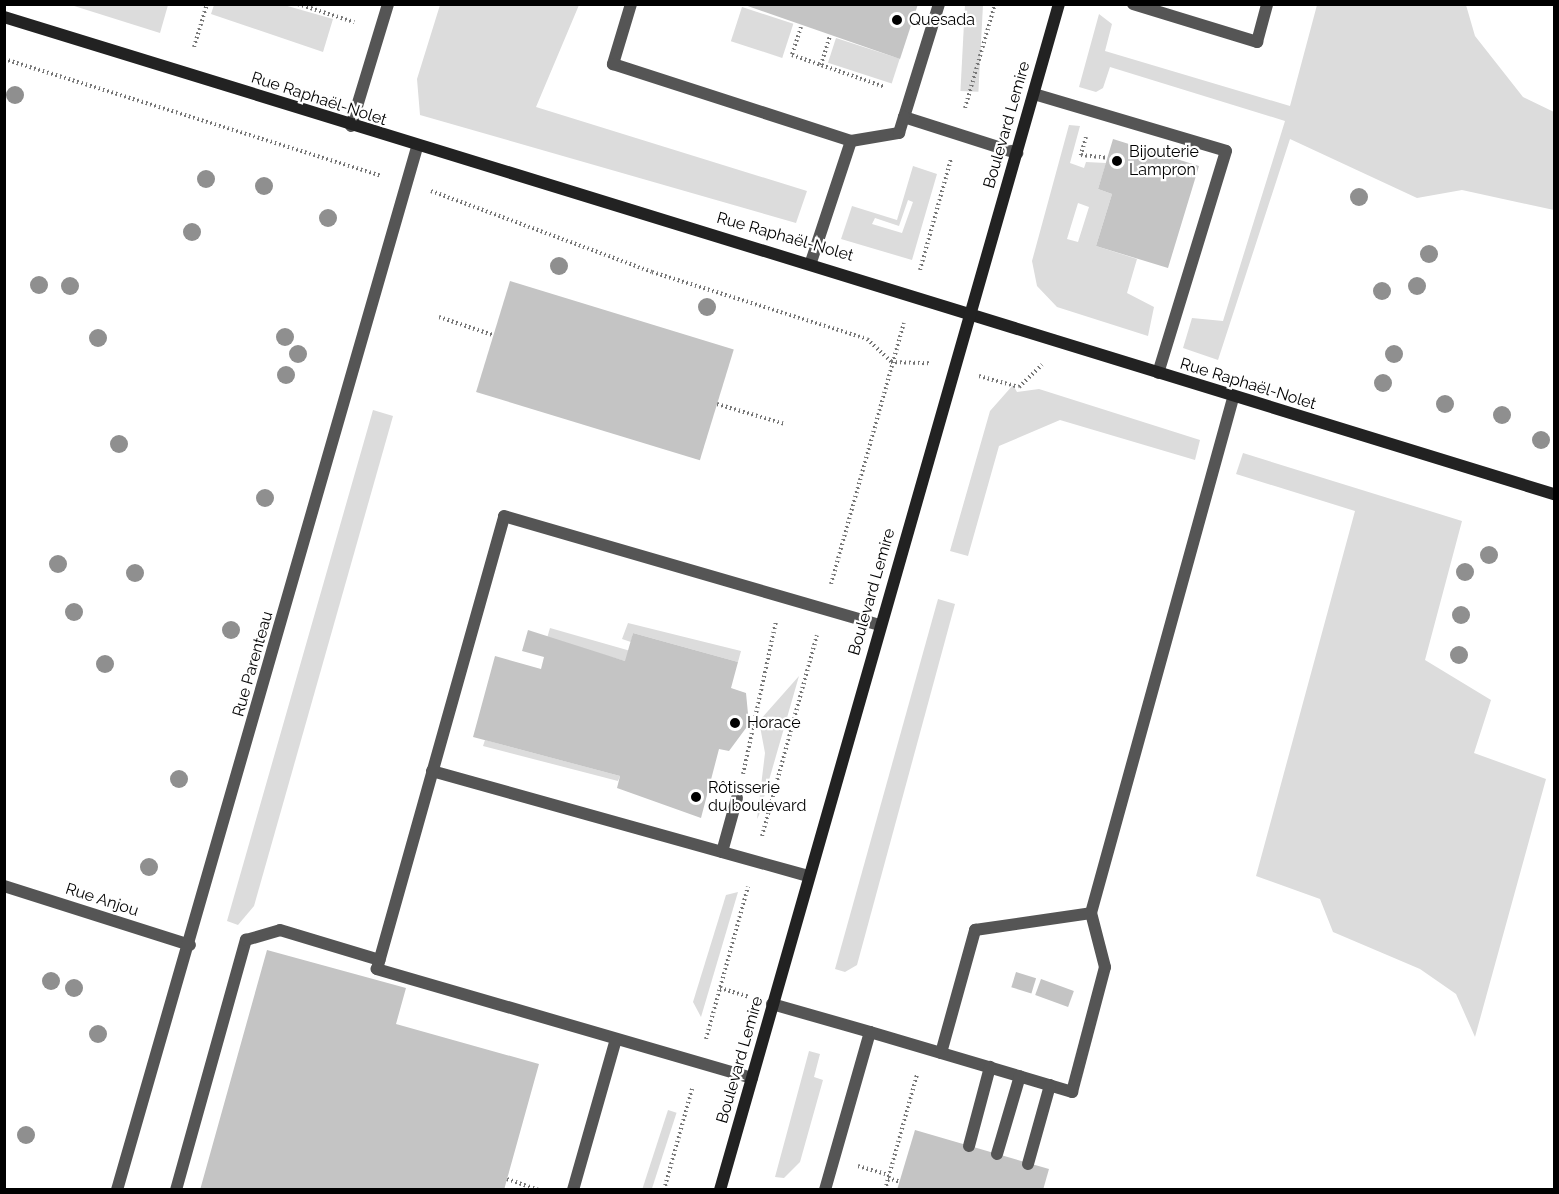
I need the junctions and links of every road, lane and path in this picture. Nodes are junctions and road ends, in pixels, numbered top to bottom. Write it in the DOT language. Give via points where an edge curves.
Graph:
graph roads {
  1 [pos="207,4"];
  2 [pos="298,4"];
  3 [pos="388,4"];
  4 [pos="631,4"];
  5 [pos="939,4"];
  6 [pos="994,4"];
  7 [pos="1059,4"];
  8 [pos="1132,4"];
  9 [pos="1267,4"];
  10 [pos="334,15"];
  11 [pos="4,17"];
  12 [pos="801,27"];
  13 [pos="830,36"];
  14 [pos="4,59"];
  15 [pos="820,65"];
  16 [pos="185,74"];
  17 [pos="894,90"];
  18 [pos="1034,93"];
  19 [pos="967,100"];
  20 [pos="904,117"];
  21 [pos="351,126"];
  22 [pos="1088,127"];
  23 [pos="851,141"];
  24 [pos="417,147"];
  25 [pos="1017,153"];
  26 [pos="1108,158"];
  27 [pos="366,171"];
  28 [pos="946,176"];
  29 [pos="491,210"];
  30 [pos="924,257"];
  31 [pos="811,262"];
  32 [pos="972,313"];
  33 [pos="439,317"];
  34 [pos="493,335"];
  35 [pos="1158,373"];
  36 [pos="1233,398"];
  37 [pos="717,404"];
  38 [pos="785,424"];
  39 [pos="1554,494"];
  40 [pos="835,571"];
  41 [pos="782,597"];
  42 [pos="880,625"];
  43 [pos="812,653"];
  44 [pos="749,724"];
  45 [pos="754,726"];
  46 [pos="432,771"];
  47 [pos="737,798"];
  48 [pos="766,822"];
  49 [pos="722,852"];
  50 [pos="809,876"];
  51 [pos="4,886"];
  52 [pos="747,892"];
  53 [pos="1091,913"];
  54 [pos="190,945"];
  55 [pos="380,960"];
  56 [pos="772,1004"];
  57 [pos="712,1018"];
  58 [pos="870,1032"];
  59 [pos="616,1039"];
  60 [pos="925,1048"];
  61 [pos="941,1053"];
  62 [pos="990,1068"];
  63 [pos="1020,1076"];
  64 [pos="752,1078"];
  65 [pos="1050,1085"];
  66 [pos="688,1104"];
  67 [pos="969,1146"];
  68 [pos="998,1154"];
  69 [pos="1028,1164"];
  70 [pos="888,1178"];
  71 [pos="507,1179"];
  72 [pos="900,1182"];
  73 [pos="723,1189"];
  74 [pos="117,1190"];
  75 [pos="176,1190"];
  76 [pos="539,1190"];
  77 [pos="573,1190"];
  78 [pos="664,1190"];
  79 [pos="825,1190"];
  80 [pos="885,1190"];
  1 -- 16 [label="path"];
  2 -- 10 [label="path"];
  3 -- 21 [label="street"];
  4 -- 23 [label="street" via="613,64"];
  5 -- 20 [label="street"];
  6 -- 19 [label="path"];
  7 -- 18 [label="street, Boulevard Lemire"];
  8 -- 9 [label="street" via="1257,42"];
  11 -- 16 [label="street, Rue Raphaël-Nolet"];
  12 -- 15 [label="path" via="792,55"];
  13 -- 15 [label="path"];
  14 -- 27 [label="path"];
  15 -- 17 [label="path"];
  16 -- 21 [label="street, Rue Raphaël-Nolet"];
  18 -- 25 [label="street, Boulevard Lemire"];
  18 -- 35 [label="street" via="1226,151"];
  20 -- 23 [label="street" via="899,133"];
  20 -- 25 [label="street"];
  21 -- 24 [label="street, Rue Raphaël-Nolet"];
  22 -- 26 [label="path" via="1081,155"];
  23 -- 31 [label="street"];
  24 -- 31 [label="street, Rue Raphaël-Nolet"];
  24 -- 54 [label="street, Rue Parenteau"];
  25 -- 32 [label="street, Boulevard Lemire"];
  28 -- 30 [label="path"];
  29 -- 40 [label="path" via="652,272 867,339 891,362"];
  31 -- 32 [label="street, Rue Raphaël-Nolet"];
  32 -- 35 [label="street, Rue Raphaël-Nolet"];
  32 -- 42 [label="street, Boulevard Lemire"];
  33 -- 34 [label="path"];
  35 -- 36 [label="street, Rue Raphaël-Nolet"];
  36 -- 39 [label="street, Rue Raphaël-Nolet"];
  36 -- 53 [label="street"];
  37 -- 38 [label="path"];
  41 -- 42 [label="street"];
  41 -- 45 [label="path" via="756,698"];
  41 -- 46 [label="street" via="504,516"];
  42 -- 50 [label="street, Boulevard Lemire"];
  43 -- 48 [label="path"];
  44 -- 45 [label="path"];
  45 -- 47 [label="path"];
  46 -- 49 [label="street"];
  46 -- 55 [label="street"];
  47 -- 49 [label="street"];
  49 -- 50 [label="street"];
  50 -- 56 [label="street, Boulevard Lemire"];
  51 -- 54 [label="street, Rue Anjou"];
  52 -- 57 [label="path"];
  53 -- 61 [label="street" via="975,930"];
  53 -- 65 [label="street" via="1106,967 1072,1092"];
  54 -- 74 [label="street, Rue Parenteau"];
  55 -- 59 [label="street" via="377,969"];
  55 -- 75 [label="street" via="280,930 246,940"];
  56 -- 58 [label="street"];
  56 -- 64 [label="street, Boulevard Lemire"];
  58 -- 60 [label="street"];
  58 -- 79 [label="street"];
  59 -- 64 [label="street"];
  59 -- 77 [label="street"];
  60 -- 61 [label="street"];
  60 -- 70 [label="path"];
  61 -- 62 [label="street"];
  62 -- 63 [label="street"];
  62 -- 67 [label="street"];
  63 -- 65 [label="street"];
  63 -- 68 [label="street"];
  64 -- 73 [label="street, Boulevard Lemire"];
  65 -- 69 [label="street"];
  66 -- 78 [label="path"];
  70 -- 72 [label="path"];
  70 -- 80 [label="path"];
  71 -- 76 [label="path"];
}
